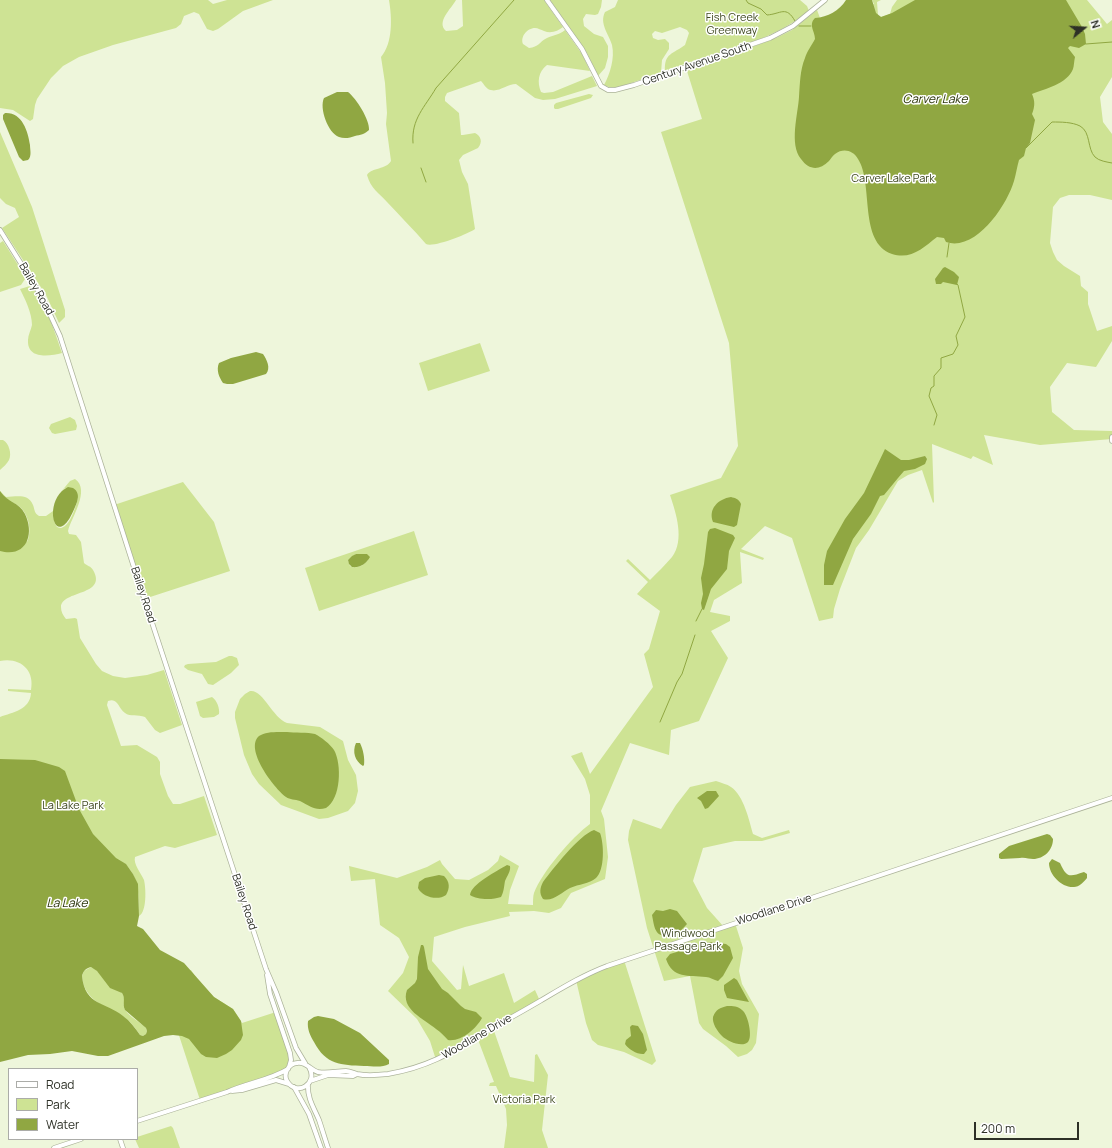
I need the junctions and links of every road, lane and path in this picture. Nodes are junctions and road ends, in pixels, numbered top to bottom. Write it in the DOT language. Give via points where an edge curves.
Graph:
graph roads {
  1 [pos="547,0"];
  2 [pos="825,0"];
  3 [pos="0,230"];
  4 [pos="1112,437"];
  5 [pos="1112,441"];
  6 [pos="1112,798"];
  7 [pos="266,969"];
  8 [pos="305,1064"];
  9 [pos="309,1067"];
  10 [pos="288,1068"];
  11 [pos="357,1074"];
  12 [pos="309,1082"];
  13 [pos="293,1087"];
  14 [pos="227,1092"];
  15 [pos="138,1121"];
  16 [pos="78,1140"];
  17 [pos="54,1148"];
  18 [pos="321,1148"];
  19 [pos="328,1148"];
  1 -- 2 [label="street, Century Avenue South" via="582,49 597,81 604,89 611,90 760,43 790,28"];
  3 -- 7 [label="street, Bailey Road" via="42,296 60,336"];
  4 -- 5 [label="street"];
  6 -- 11 [label="street, Woodlane Drive" via="607,966 586,975 432,1062 386,1074"];
  7 -- 8 [label="street, Bailey Road"];
  7 -- 10 [label="street, Bailey Road" via="270,994 290,1054"];
  8 -- 9 [label="street"];
  8 -- 10 [label="street" via="295,1063"];
  9 -- 11 [label="street, Woodlane Drive" via="321,1072 346,1071"];
  9 -- 12 [label="street" via="312,1074"];
  10 -- 13 [label="street" via="286,1078"];
  10 -- 14 [label="street" via="276,1075"];
  11 -- 12 [label="street, Woodlane Drive" via="328,1076"];
  12 -- 13 [label="street" via="300,1088"];
  12 -- 19 [label="street" via="307,1093"];
  13 -- 14 [label="street" via="276,1080"];
  13 -- 18 [label="street" via="309,1114"];
  14 -- 15 [label="street"];
  16 -- 17 [label="street"];
}
